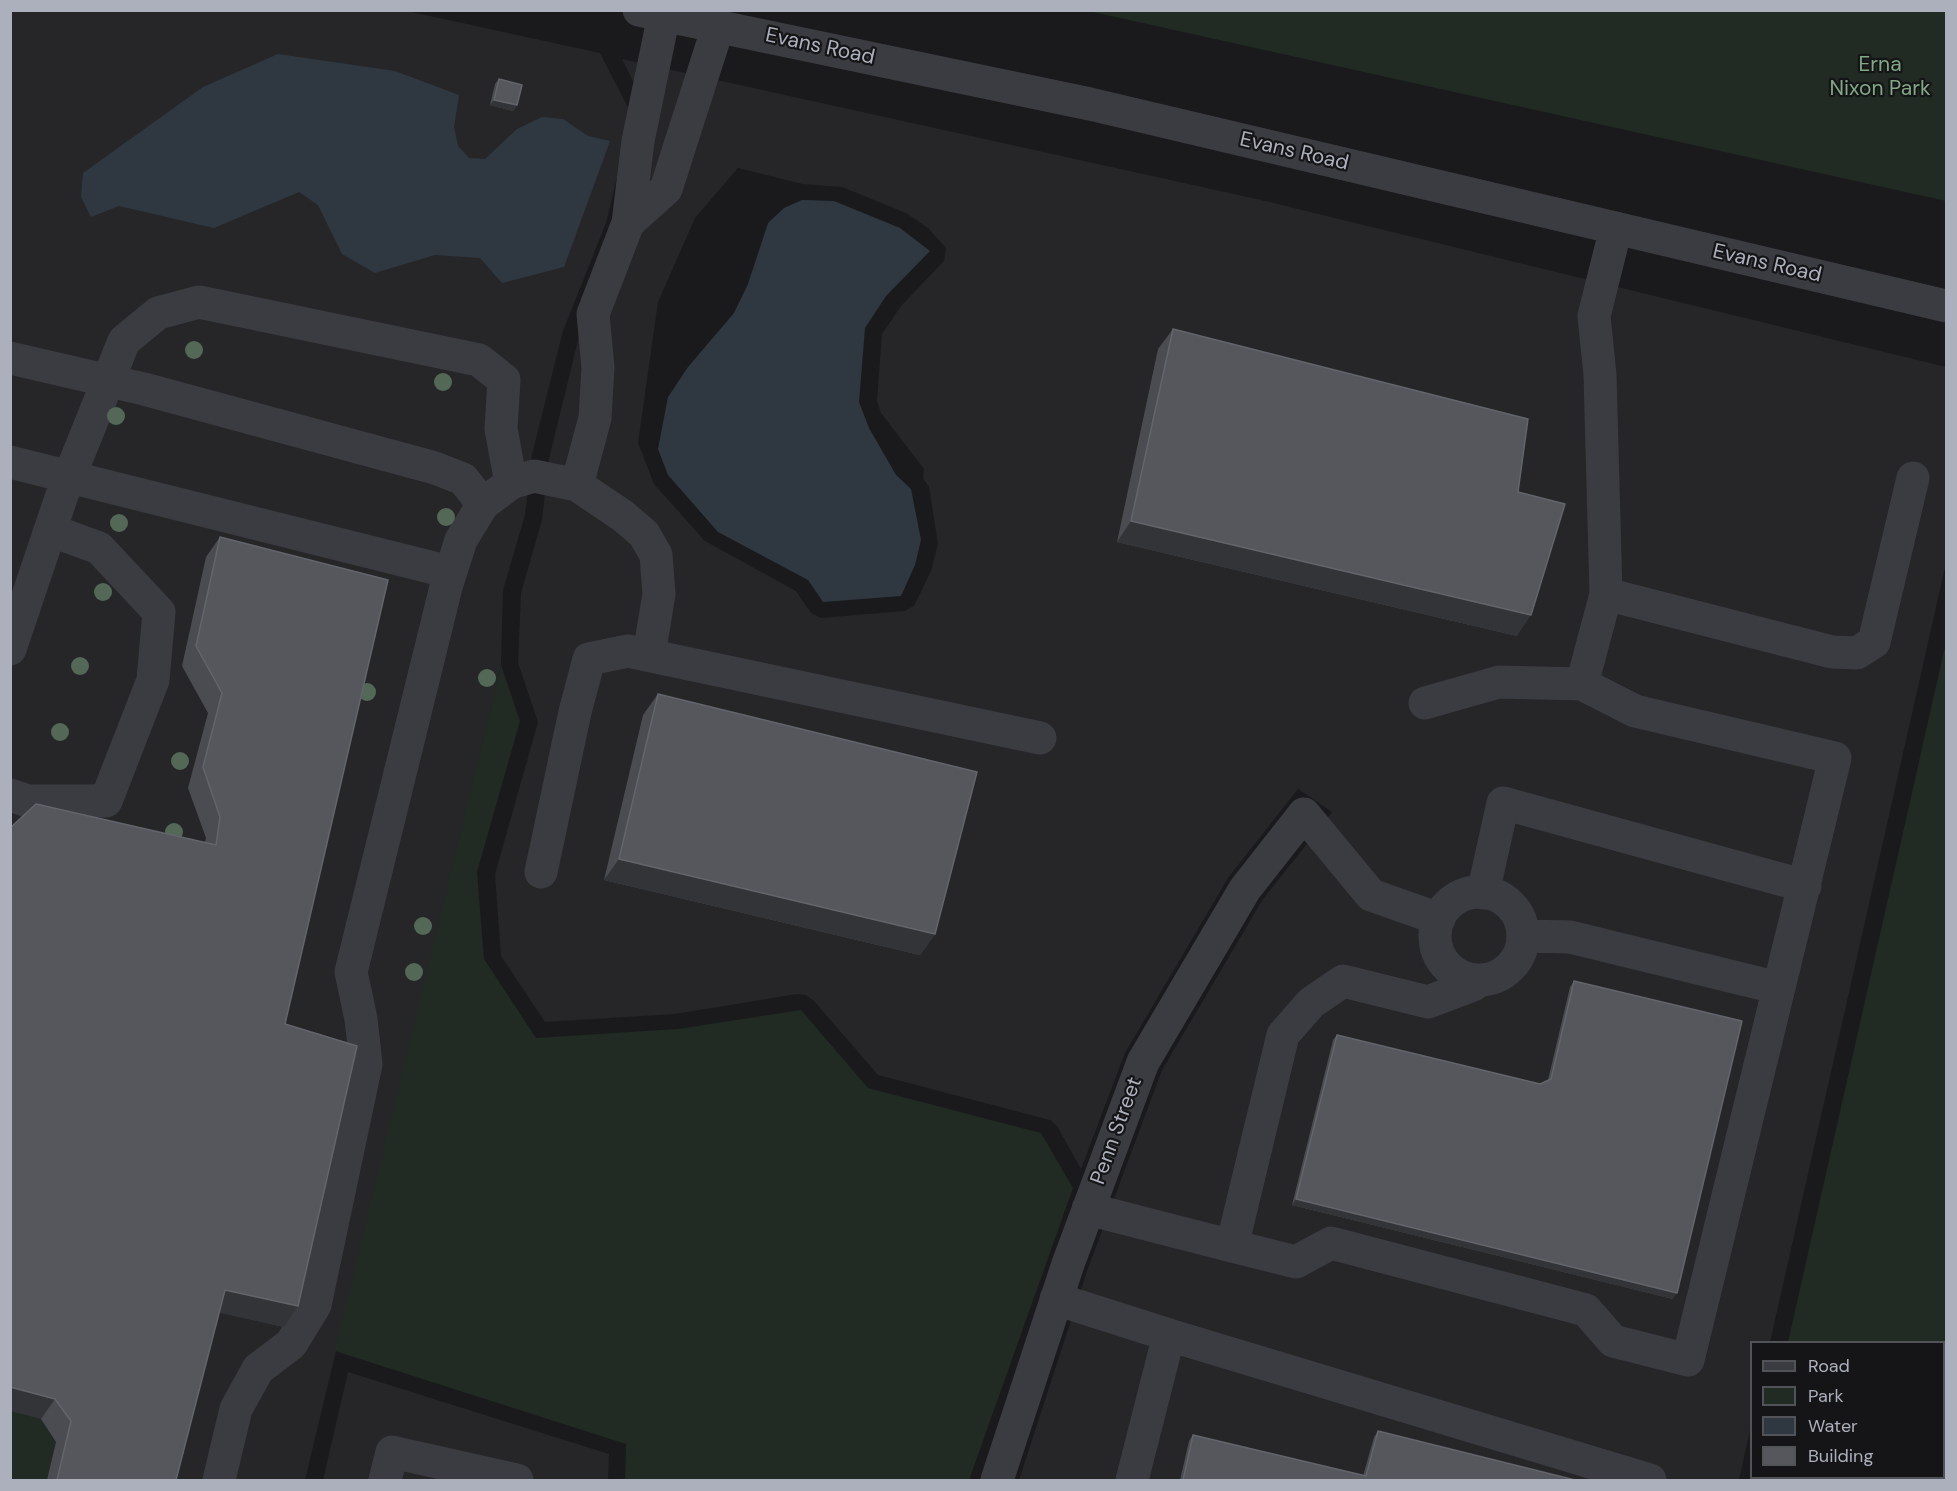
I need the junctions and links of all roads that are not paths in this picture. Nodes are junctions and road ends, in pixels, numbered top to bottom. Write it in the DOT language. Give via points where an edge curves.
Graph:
graph roads {
  1 [pos="651,13"];
  2 [pos="718,27"];
  3 [pos="628,223"];
  4 [pos="1616,228"];
  5 [pos="1947,306"];
  6 [pos="10,358"];
  7 [pos="108,381"];
  8 [pos="10,462"];
  9 [pos="1913,477"];
  10 [pos="69,478"];
  11 [pos="511,483"];
  12 [pos="577,485"];
  13 [pos="483,504"];
  14 [pos="50,530"];
  15 [pos="450,572"];
  16 [pos="20,587"];
  17 [pos="1606,594"];
  18 [pos="10,649"];
  19 [pos="649,656"];
  20 [pos="1582,684"];
  21 [pos="1425,703"];
  22 [pos="1040,738"];
  23 [pos="10,795"];
  24 [pos="541,872"];
  25 [pos="1805,886"];
  26 [pos="1483,893"];
  27 [pos="1439,919"];
  28 [pos="1522,936"];
  29 [pos="1480,980"];
  30 [pos="1779,988"];
  31 [pos="1088,1209"];
  32 [pos="1232,1246"];
  33 [pos="1056,1299"];
  34 [pos="1169,1335"];
  35 [pos="219,1480"];
  36 [pos="384,1480"];
  37 [pos="517,1480"];
  38 [pos="997,1480"];
  39 [pos="1132,1480"];
  40 [pos="1650,1480"];
  1 -- 2 [label="street, Evans Road"];
  1 -- 3 [label="street"];
  2 -- 3 [label="street" via="666,189"];
  2 -- 4 [label="street, Evans Road" via="1113,110"];
  3 -- 12 [label="street" via="593,314 598,368 595,418"];
  4 -- 5 [label="street, Evans Road"];
  4 -- 17 [label="street" via="1594,316 1600,375"];
  6 -- 7 [label="street"];
  7 -- 10 [label="street"];
  7 -- 11 [label="street" via="124,341 158,313 199,303 478,360 504,380 501,429"];
  7 -- 13 [label="street" via="435,468 463,479"];
  8 -- 10 [label="street"];
  9 -- 17 [label="street" via="1874,642 1857,653 1832,652"];
  10 -- 14 [label="street"];
  10 -- 15 [label="street"];
  11 -- 12 [label="street" via="534,476"];
  11 -- 13 [label="street"];
  12 -- 19 [label="street" via="644,534 656,555 659,594"];
  13 -- 15 [label="street" via="461,540"];
  14 -- 16 [label="street"];
  14 -- 23 [label="street" via="99,548 159,612 153,680 106,801 28,801"];
  15 -- 35 [label="street" via="351,972 366,1064 315,1305 291,1344 258,1369 236,1409"];
  16 -- 18 [label="street"];
  17 -- 20 [label="street"];
  19 -- 22 [label="street"];
  19 -- 24 [label="street" via="628,651 589,659"];
  20 -- 21 [label="street" via="1499,682"];
  20 -- 25 [label="street" via="1635,711 1835,758"];
  25 -- 26 [label="street" via="1503,802"];
  25 -- 30 [label="street"];
  26 -- 27 [label="street" via="1461,896 1449,904"];
  26 -- 28 [label="street" via="1503,899 1513,909"];
  27 -- 29 [label="street" via="1436,943 1440,957 1461,976"];
  27 -- 31 [label="street, Penn Street" via="1371,896 1304,814 1245,889 1143,1062"];
  28 -- 29 [label="street" via="1513,963 1503,973"];
  28 -- 30 [label="street" via="1570,937"];
  29 -- 32 [label="street" via="1428,1002 1343,981 1311,1003 1283,1035"];
  30 -- 32 [label="street" via="1688,1360 1612,1341 1586,1310 1330,1243 1296,1262"];
  31 -- 32 [label="street"];
  31 -- 33 [label="street, Penn Street"];
  33 -- 34 [label="street"];
  33 -- 38 [label="street, Penn Street"];
  34 -- 39 [label="street"];
  34 -- 40 [label="street"];
  36 -- 37 [label="street" via="392,1452"];
}
